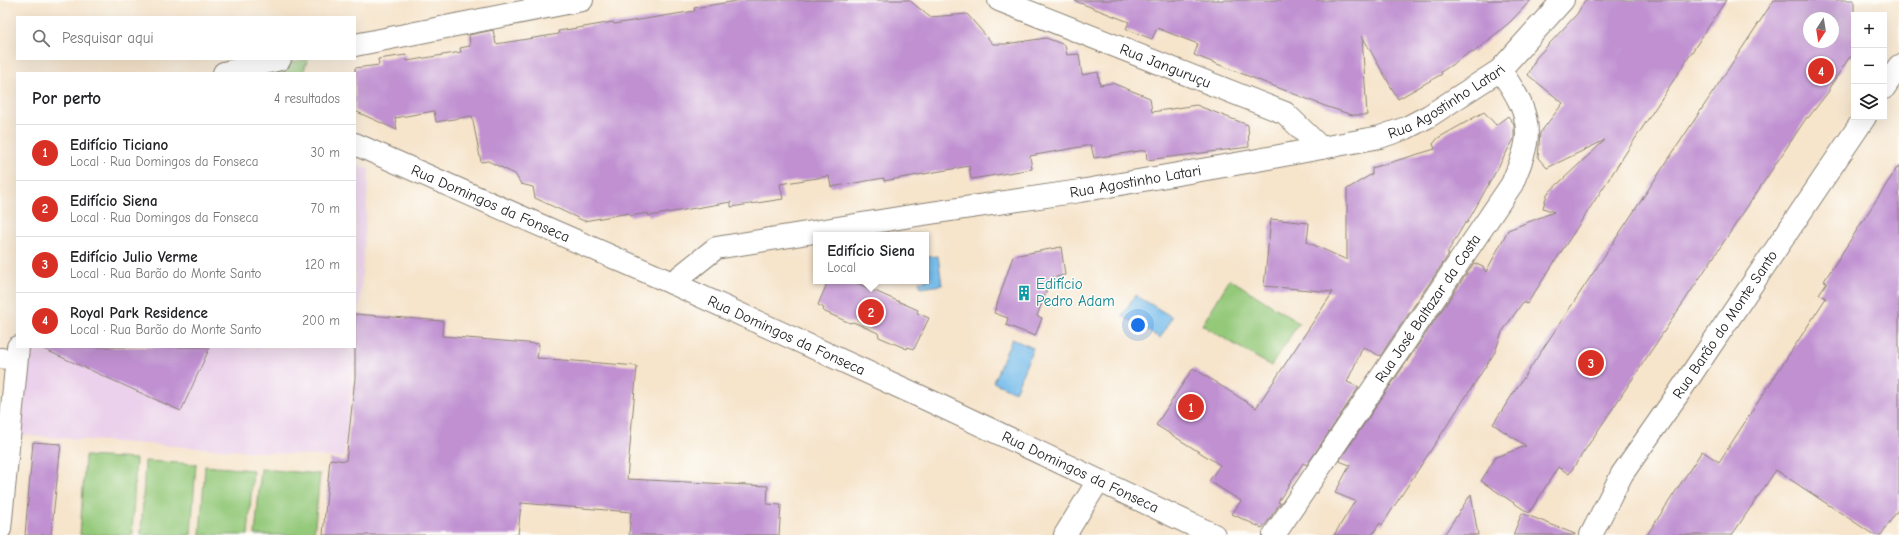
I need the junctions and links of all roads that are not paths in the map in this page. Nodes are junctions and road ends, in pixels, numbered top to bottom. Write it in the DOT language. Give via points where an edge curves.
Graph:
graph roads {
  1 [pos="582,0"];
  2 [pos="999,0"];
  3 [pos="1563,0"];
  4 [pos="356,45"];
  5 [pos="276,60"];
  6 [pos="1899,66"];
  7 [pos="1500,70"];
  8 [pos="228,72"];
  9 [pos="1887,84"];
  10 [pos="1863,120"];
  11 [pos="356,144"];
  12 [pos="1321,148"];
  13 [pos="672,283"];
  14 [pos="11,355"];
  15 [pos="1098,481"];
  16 [pos="0,529"];
  17 [pos="1065,535"];
  18 [pos="1214,535"];
  19 [pos="1274,535"];
  20 [pos="1591,535"];
  1 -- 4 [label="street"];
  2 -- 12 [label="street, Rua Janguruçu" via="1285,114"];
  3 -- 7 [label="street, Rua Agostinho Latari"];
  5 -- 8 [label="street"];
  6 -- 9 [label="street"];
  7 -- 12 [label="street, Rua Agostinho Latari" via="1406,128 1380,137"];
  7 -- 19 [label="street, Rua José Baltazar da Costa" via="1518,99 1526,121 1526,142 1512,184"];
  10 -- 20 [label="street, Rua Barão do Monte Santo" via="1622,474"];
  11 -- 13 [label="street, Rua Domingos da Fonseca"];
  12 -- 13 [label="street, Rua Agostinho Latari" via="1080,191 716,248"];
  13 -- 15 [label="street, Rua Domingos da Fonseca"];
  14 -- 16 [label="street"];
  15 -- 17 [label="street"];
  15 -- 18 [label="street, Rua Domingos da Fonseca"];
}
